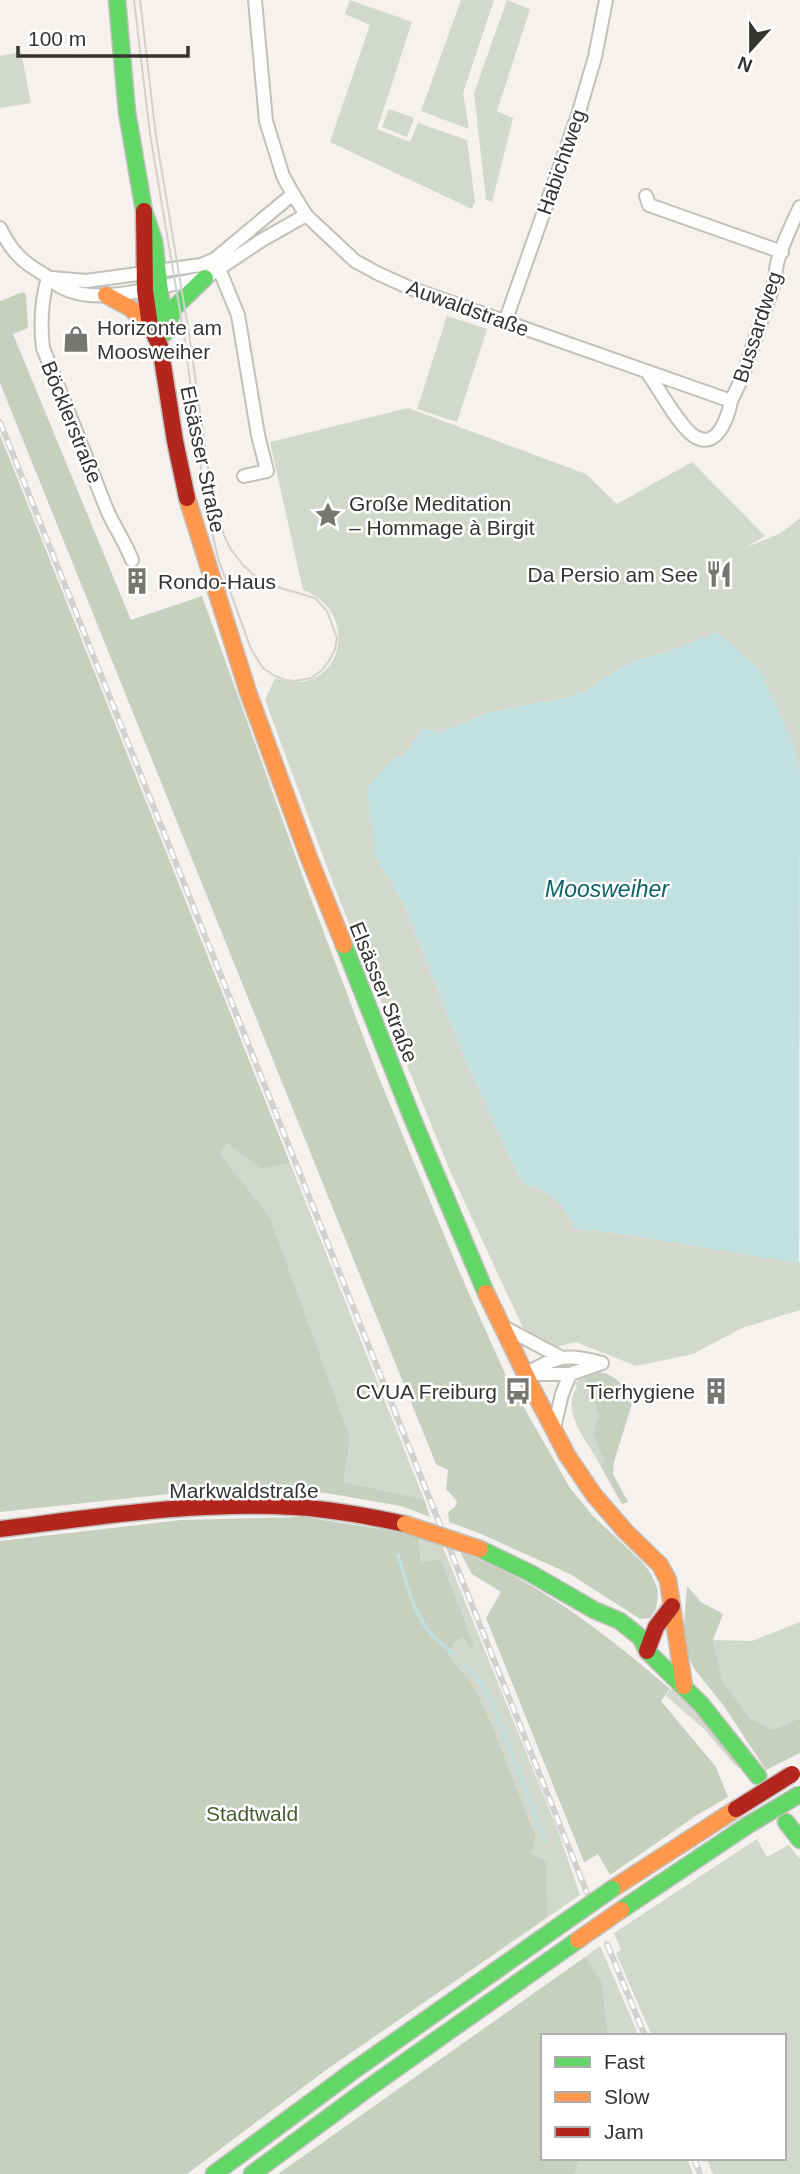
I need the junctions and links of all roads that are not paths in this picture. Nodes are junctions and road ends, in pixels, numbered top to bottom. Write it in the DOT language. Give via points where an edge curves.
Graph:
graph roads {
  1 [pos="117,0"];
  2 [pos="255,0"];
  3 [pos="606,0"];
  4 [pos="293,194"];
  5 [pos="646,196"];
  6 [pos="800,206"];
  7 [pos="306,215"];
  8 [pos="0,228"];
  9 [pos="782,253"];
  10 [pos="217,264"];
  11 [pos="48,277"];
  12 [pos="205,278"];
  13 [pos="152,280"];
  14 [pos="106,295"];
  15 [pos="505,321"];
  16 [pos="158,335"];
  17 [pos="647,372"];
  18 [pos="731,401"];
  19 [pos="244,476"];
  20 [pos="132,560"];
  21 [pos="502,1326"];
  22 [pos="560,1357"];
  23 [pos="526,1374"];
  24 [pos="570,1374"];
  25 [pos="554,1428"];
  26 [pos="0,1529"];
  27 [pos="672,1606"];
  28 [pos="674,1629"];
  29 [pos="647,1651"];
  30 [pos="684,1686"];
  31 [pos="796,1771"];
  32 [pos="758,1776"];
  33 [pos="800,1794"];
  34 [pos="786,1822"];
  35 [pos="800,1840"];
  36 [pos="214,2174"];
  37 [pos="252,2174"];
  1 -- 13 [label="main road, Elsässer Straße" via="127,112 154,242"];
  2 -- 4 [label="street, Auwaldstraße" via="267,121"];
  3 -- 15 [label="street, Habichtweg" via="581,104"];
  4 -- 7 [label="street, Auwaldstraße"];
  4 -- 10 [label="street"];
  5 -- 9 [label="street, Bussardweg" via="649,205"];
  6 -- 9 [label="street, Bussardweg"];
  7 -- 10 [label="street"];
  7 -- 15 [label="street, Auwaldstraße" via="355,261 379,274"];
  8 -- 11 [label="street" via="16,255"];
  9 -- 18 [label="street, Bussardweg"];
  10 -- 12 [label="street"];
  10 -- 13 [label="street"];
  10 -- 19 [label="street" via="238,314 267,471"];
  11 -- 13 [label="street"];
  11 -- 14 [label="street" via="62,288"];
  11 -- 20 [label="street, Böcklerstraße" via="40,325 43,348 107,510"];
  12 -- 13 [label="street"];
  12 -- 16 [label="main road" via="174,308"];
  13 -- 14 [label="street"];
  13 -- 16 [label="main road, Elsässer Straße"];
  14 -- 16 [label="main road" via="140,314"];
  15 -- 17 [label="street, Auwaldstraße"];
  16 -- 21 [label="main road, Elsässer Straße" via="190,512 248,692 394,1072"];
  17 -- 18 [label="street, Auwaldstraße"];
  17 -- 18 [label="street" via="695,437 719,433"];
  21 -- 22 [label="street"];
  21 -- 23 [label="main road, Elsässer Straße"];
  22 -- 23 [label="street"];
  22 -- 24 [label="street" via="602,1363"];
  23 -- 24 [label="street"];
  23 -- 25 [label="main road, Elsässer Straße"];
  24 -- 25 [label="street"];
  25 -- 27 [label="main road, Elsässer Straße" via="594,1494 660,1565"];
  26 -- 29 [label="main road, Markwaldstraße, bridge" via="157,1511 278,1506 356,1514 405,1524 480,1549 620,1621 641,1638"];
  27 -- 28 [label="main road, Elsässer Straße"];
  27 -- 29 [label="main road" via="662,1615"];
  28 -- 29 [label="main road" via="664,1645"];
  28 -- 30 [label="main road, Elsässer Straße"];
  29 -- 30 [label="main road, Markwaldstraße"];
  30 -- 32 [label="main road, Markwaldstraße"];
  31 -- 36 [label="main road, bridge" via="612,1889"];
  33 -- 37 [label="main road, bridge" via="621,1910"];
  34 -- 35 [label="main road"];
}
